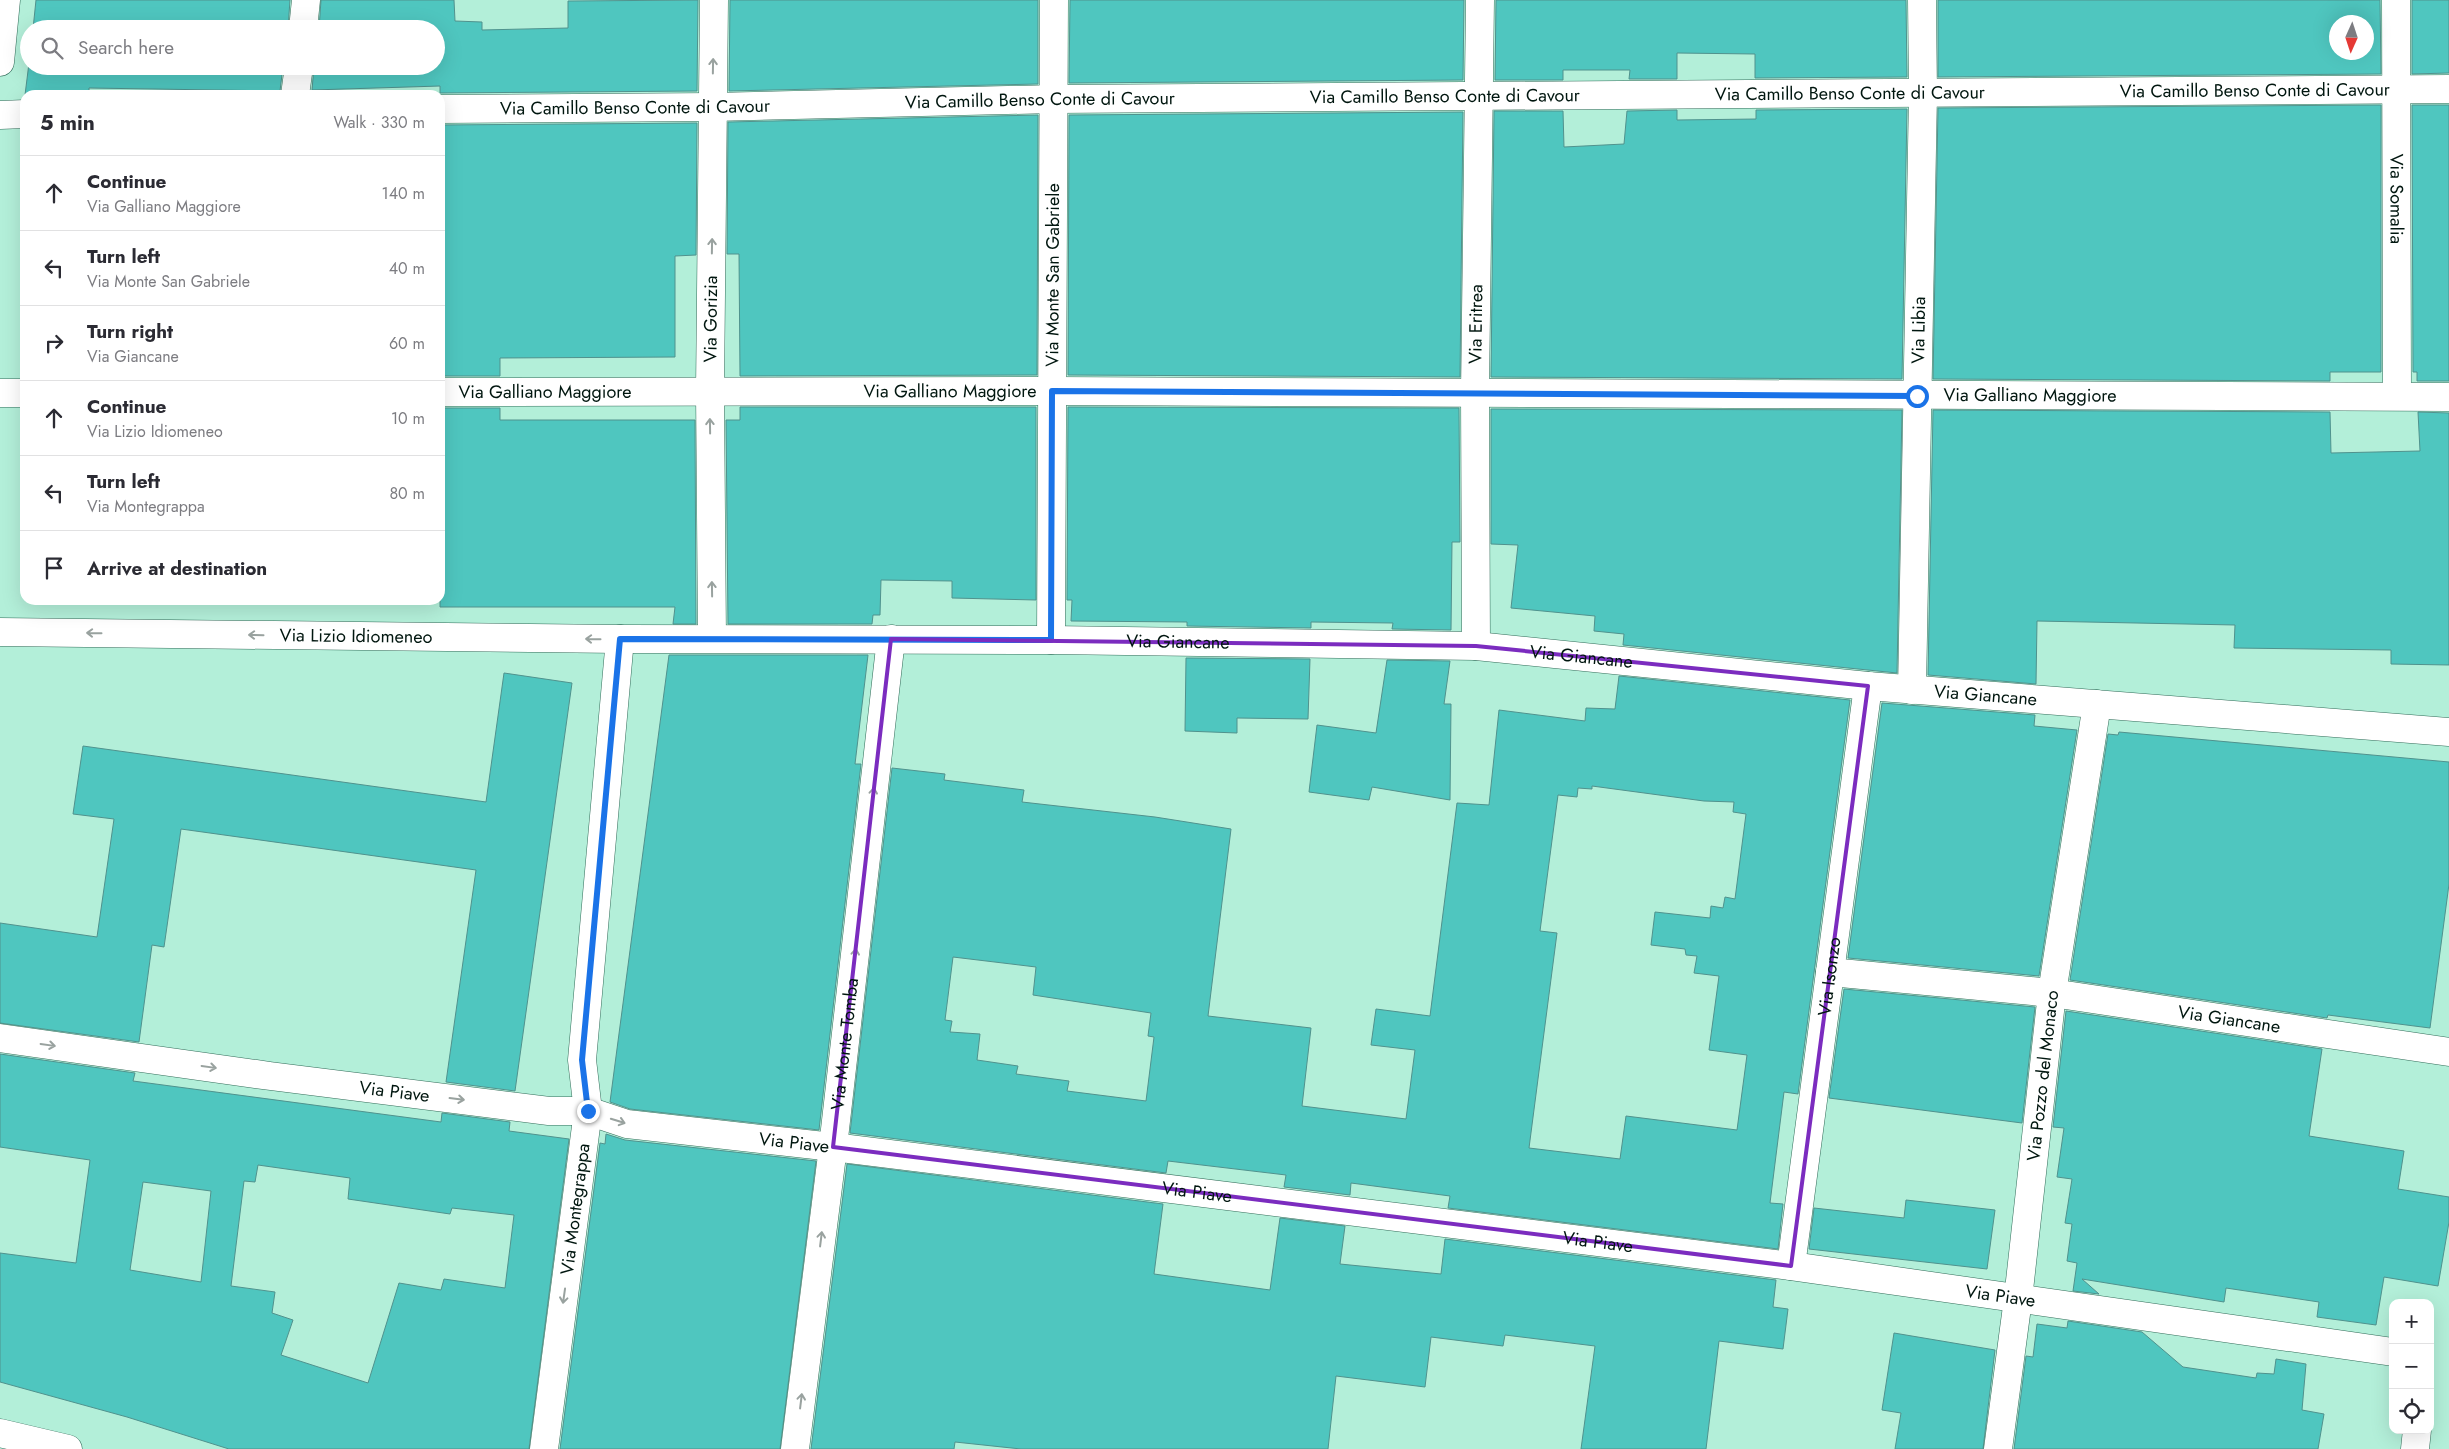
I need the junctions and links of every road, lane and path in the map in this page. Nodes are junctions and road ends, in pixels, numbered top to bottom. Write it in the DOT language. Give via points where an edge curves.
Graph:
graph roads {
  1 [pos="6,0"];
  2 [pos="306,0"];
  3 [pos="714,0"];
  4 [pos="1054,0"];
  5 [pos="1480,0"];
  6 [pos="1922,0"];
  7 [pos="2396,0"];
  8 [pos="304,20"];
  9 [pos="0,62"];
  10 [pos="297,75"];
  11 [pos="2449,89"];
  12 [pos="296,90"];
  13 [pos="2398,90"];
  14 [pos="1923,94"];
  15 [pos="1479,98"];
  16 [pos="1054,99"];
  17 [pos="713,107"];
  18 [pos="445,109"];
  19 [pos="20,114"];
  20 [pos="0,115"];
  21 [pos="710,391"];
  22 [pos="1052,391"];
  23 [pos="20,392"];
  24 [pos="445,392"];
  25 [pos="1475,392"];
  26 [pos="0,393"];
  27 [pos="1917,396"];
  28 [pos="2397,396"];
  29 [pos="2449,397"];
  30 [pos="0,632"];
  31 [pos="712,638"];
  32 [pos="620,639"];
  33 [pos="891,639"];
  34 [pos="1051,640"];
  35 [pos="1476,646"];
  36 [pos="1868,686"];
  37 [pos="1912,690"];
  38 [pos="2097,704"];
  39 [pos="2449,732"];
  40 [pos="1830,972"];
  41 [pos="2052,993"];
  42 [pos="0,1038"];
  43 [pos="2449,1052"];
  44 [pos="588,1111"];
  45 [pos="833,1147"];
  46 [pos="1791,1266"];
  47 [pos="2018,1299"];
  48 [pos="2389,1351"];
  49 [pos="0,1433"];
  50 [pos="2417,1434"];
  51 [pos="68,1449"];
  52 [pos="544,1449"];
  53 [pos="795,1449"];
  54 [pos="1998,1449"];
  55 [pos="2415,1449"];
  1 -- 9 [label="street"];
  2 -- 8 [label="street"];
  17 -- 3 [label="street, Via Gorizia, one-way"];
  4 -- 16 [label="street, Via Monte San Gabriele"];
  5 -- 15 [label="street, Via Eritrea"];
  6 -- 14 [label="street, Via Libia"];
  7 -- 13 [label="street, Via Somalia"];
  10 -- 12 [label="street"];
  11 -- 13 [label="street, Via Camillo Benso Conte di Cavour"];
  13 -- 14 [label="street, Via Camillo Benso Conte di Cavour"];
  13 -- 28 [label="street, Via Somalia"];
  14 -- 15 [label="street, Via Camillo Benso Conte di Cavour"];
  14 -- 27 [label="street, Via Libia"];
  15 -- 16 [label="street, Via Camillo Benso Conte di Cavour"];
  15 -- 25 [label="street, Via Eritrea"];
  16 -- 17 [label="street, Via Camillo Benso Conte di Cavour"];
  16 -- 22 [label="street, Via Monte San Gabriele"];
  17 -- 18 [label="street, Via Camillo Benso Conte di Cavour"];
  21 -- 17 [label="street, Via Gorizia, one-way"];
  19 -- 20 [label="street"];
  21 -- 22 [label="street, Via Galliano Maggiore"];
  21 -- 24 [label="street, Via Galliano Maggiore"];
  31 -- 21 [label="street, Via Gorizia, one-way"];
  22 -- 25 [label="street, Via Galliano Maggiore"];
  22 -- 34 [label="street, Via Monte San Gabriele"];
  23 -- 26 [label="street"];
  25 -- 27 [label="street, Via Galliano Maggiore"];
  25 -- 35 [label="street, Via Eritrea"];
  27 -- 28 [label="street, Via Galliano Maggiore"];
  27 -- 37 [label="street, Via Libia"];
  28 -- 29 [label="street, Via Galliano Maggiore"];
  32 -- 30 [label="street, Via Lizio Idiomeneo, one-way"];
  31 -- 32 [label="street, Via Lizio Idiomeneo"];
  31 -- 33 [label="street, Via Giancane"];
  32 -- 44 [label="street, Via Montegrappa" via="582,1060"];
  33 -- 34 [label="street, Via Giancane"];
  45 -- 33 [label="street, Via Monte Tomba, one-way"];
  34 -- 35 [label="street, Via Giancane"];
  35 -- 36 [label="street, Via Giancane"];
  36 -- 37 [label="street, Via Giancane"];
  36 -- 40 [label="street, Via Isonzo"];
  37 -- 38 [label="street, Via Giancane"];
  38 -- 39 [label="street, Via Giancane"];
  38 -- 41 [label="street, Via Pozzo del Monaco"];
  40 -- 41 [label="street, Via Giancane"];
  40 -- 46 [label="street, Via Isonzo"];
  41 -- 43 [label="street, Via Giancane"];
  41 -- 47 [label="street, Via Pozzo del Monaco"];
  42 -- 44 [label="street, Via Piave, one-way" via="549,1111"];
  44 -- 45 [label="street, Via Piave, one-way" via="627,1124"];
  44 -- 52 [label="street, Via Montegrappa, one-way"];
  45 -- 46 [label="street, Via Piave"];
  53 -- 45 [label="street, Via Monte Tomba, one-way"];
  46 -- 47 [label="street, Via Piave"];
  47 -- 48 [label="street, Via Piave"];
  47 -- 54 [label="street, Via Pozzo del Monaco"];
  49 -- 51 [label="street"];
  50 -- 55 [label="street"];
}
